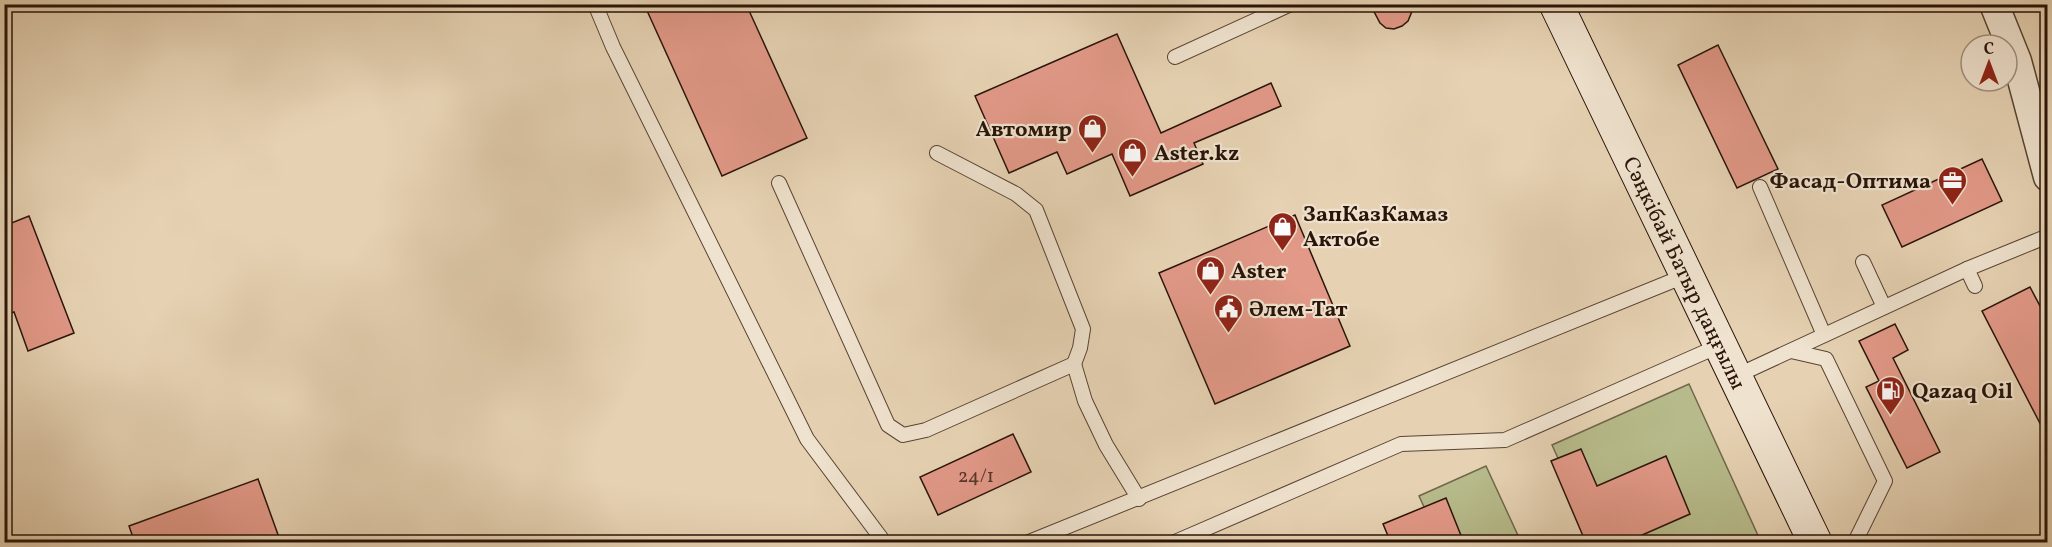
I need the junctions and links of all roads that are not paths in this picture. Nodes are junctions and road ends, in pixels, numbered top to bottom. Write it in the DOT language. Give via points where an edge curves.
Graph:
graph roads {
  1 [pos="595,4"];
  2 [pos="1291,4"];
  3 [pos="1556,4"];
  4 [pos="1994,4"];
  5 [pos="1175,57"];
  6 [pos="937,153"];
  7 [pos="2048,177"];
  8 [pos="779,183"];
  9 [pos="1760,188"];
  10 [pos="2048,236"];
  11 [pos="1863,262"];
  12 [pos="1966,269"];
  13 [pos="1687,275"];
  14 [pos="1975,286"];
  15 [pos="1884,307"];
  16 [pos="1824,335"];
  17 [pos="1721,345"];
  18 [pos="1791,351"];
  19 [pos="1074,364"];
  20 [pos="1736,376"];
  21 [pos="1139,499"];
  22 [pos="884,543"];
  23 [pos="1029,543"];
  24 [pos="1175,543"];
  25 [pos="1815,543"];
  26 [pos="1855,543"];
  1 -- 22 [label="lane" via="807,439"];
  2 -- 5 [label="lane"];
  3 -- 13 [label="main road, Сәңкібай Батыр даңғылы"];
  4 -- 7 [label="street" via="2017,61"];
  6 -- 19 [label="lane" via="1016,194 1036,210 1083,329"];
  8 -- 19 [label="lane" via="888,425 903,435 926,430"];
  9 -- 16 [label="lane"];
  10 -- 12 [label="lane"];
  11 -- 15 [label="lane"];
  12 -- 14 [label="lane"];
  12 -- 15 [label="lane"];
  13 -- 17 [label="main road, Сәңкібай Батыр даңғылы"];
  13 -- 21 [label="lane"];
  15 -- 16 [label="lane"];
  16 -- 18 [label="lane"];
  17 -- 20 [label="main road, Сәңкібай Батыр даңғылы"];
  17 -- 24 [label="lane" via="1504,440 1401,444"];
  18 -- 20 [label="lane"];
  18 -- 26 [label="lane" via="1826,359 1885,481"];
  19 -- 21 [label="lane" via="1093,419"];
  20 -- 25 [label="main road, Сәңкібай Батыр даңғылы"];
  21 -- 23 [label="lane"];
}
